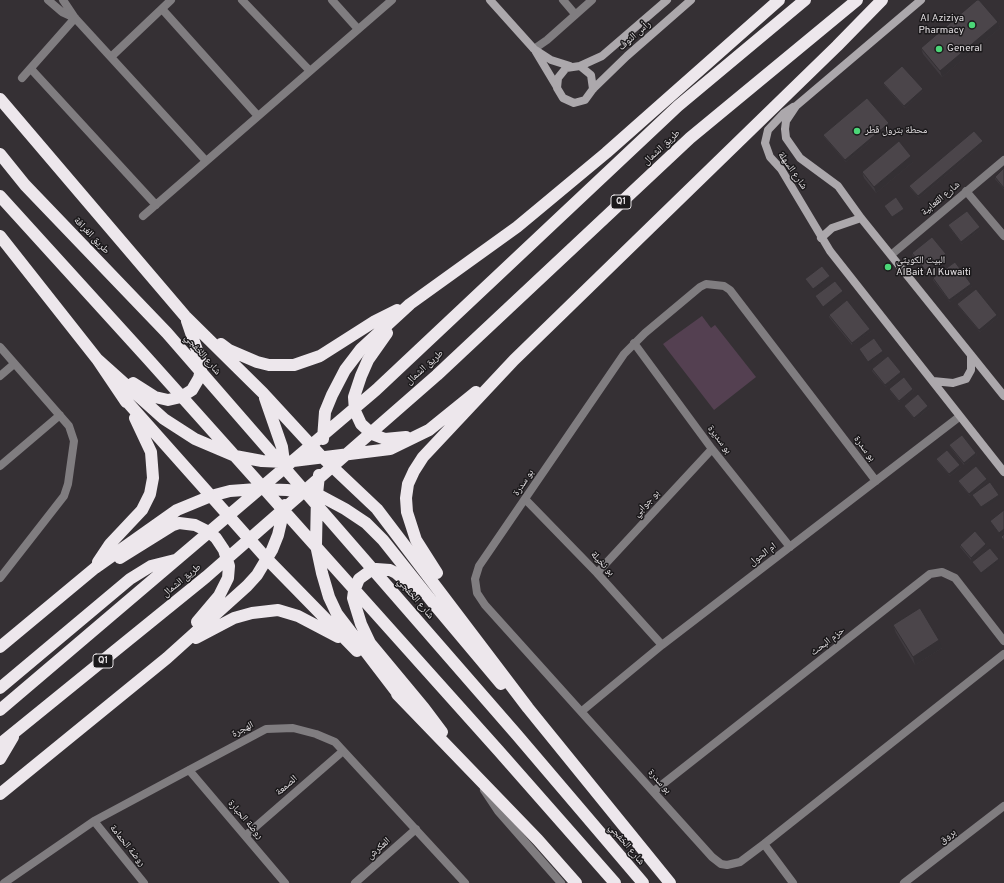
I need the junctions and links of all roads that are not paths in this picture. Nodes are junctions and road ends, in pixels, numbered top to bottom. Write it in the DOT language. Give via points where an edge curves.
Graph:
graph roads {
  1 [pos="48,0"];
  2 [pos="63,0"];
  3 [pos="170,0"];
  4 [pos="242,0"];
  5 [pos="332,0"];
  6 [pos="392,0"];
  7 [pos="562,0"];
  8 [pos="592,0"];
  9 [pos="667,0"];
  10 [pos="692,0"];
  11 [pos="779,0"];
  12 [pos="805,0"];
  13 [pos="858,0"];
  14 [pos="882,0"];
  15 [pos="921,0"];
  16 [pos="494,1"];
  17 [pos="162,9"];
  18 [pos="575,14"];
  19 [pos="75,18"];
  20 [pos="358,29"];
  21 [pos="534,49"];
  22 [pos="112,57"];
  23 [pos="570,66"];
  24 [pos="580,66"];
  25 [pos="31,69"];
  26 [pos="310,71"];
  27 [pos="22,78"];
  28 [pos="557,87"];
  29 [pos="593,89"];
  30 [pos="0,99"];
  31 [pos="796,106"];
  32 [pos="258,116"];
  33 [pos="0,154"];
  34 [pos="1004,160"];
  35 [pos="206,161"];
  36 [pos="966,191"];
  37 [pos="0,196"];
  38 [pos="156,205"];
  39 [pos="143,216"];
  40 [pos="861,218"];
  41 [pos="1004,235"];
  42 [pos="0,236"];
  43 [pos="821,238"];
  44 [pos="891,255"];
  45 [pos="410,304"];
  46 [pos="185,316"];
  47 [pos="167,333"];
  48 [pos="634,343"];
  49 [pos="0,347"];
  50 [pos="971,355"];
  51 [pos="97,359"];
  52 [pos="514,360"];
  53 [pos="14,364"];
  54 [pos="0,376"];
  55 [pos="933,381"];
  56 [pos="263,393"];
  57 [pos="122,396"];
  58 [pos="1004,396"];
  59 [pos="60,415"];
  60 [pos="959,417"];
  61 [pos="429,430"];
  62 [pos="712,448"];
  63 [pos="322,457"];
  64 [pos="284,462"];
  65 [pos="0,466"];
  66 [pos="1004,472"];
  67 [pos="876,481"];
  68 [pos="287,490"];
  69 [pos="317,494"];
  70 [pos="211,496"];
  71 [pos="525,499"];
  72 [pos="790,547"];
  73 [pos="181,556"];
  74 [pos="267,559"];
  75 [pos="95,568"];
  76 [pos="597,573"];
  77 [pos="0,578"];
  78 [pos="438,609"];
  79 [pos="1004,641"];
  80 [pos="662,645"];
  81 [pos="352,646"];
  82 [pos="0,647"];
  83 [pos="1004,654"];
  84 [pos="167,658"];
  85 [pos="0,688"];
  86 [pos="402,699"];
  87 [pos="528,708"];
  88 [pos="0,710"];
  89 [pos="582,711"];
  90 [pos="16,732"];
  91 [pos="0,744"];
  92 [pos="343,751"];
  93 [pos="0,759"];
  94 [pos="189,770"];
  95 [pos="469,770"];
  96 [pos="654,791"];
  97 [pos="0,794"];
  98 [pos="1004,806"];
  99 [pos="94,822"];
  100 [pos="416,829"];
  101 [pos="245,836"];
  102 [pos="764,844"];
  103 [pos="4,883"];
  104 [pos="144,883"];
  105 [pos="286,883"];
  106 [pos="355,883"];
  107 [pos="465,883"];
  108 [pos="561,883"];
  109 [pos="576,883"];
  110 [pos="615,883"];
  111 [pos="643,883"];
  112 [pos="670,883"];
  113 [pos="794,883"];
  114 [pos="904,883"];
  1 -- 19 [label="street" via="62,12"];
  2 -- 19 [label="street"];
  3 -- 17 [label="street"];
  4 -- 26 [label="street"];
  5 -- 20 [label="street"];
  6 -- 20 [label="street"];
  7 -- 18 [label="street"];
  8 -- 18 [label="street"];
  9 -- 24 [label="street, رأس النوف" via="602,56"];
  10 -- 29 [label="street, رأس النوف"];
  11 -- 45 [label="highway" via="606,153 522,222"];
  12 -- 73 [label="highway, طريق الشمال" via="678,106 376,390"];
  13 -- 90 [label="highway, طريق الشمال / Q1" via="690,138 437,375 206,578"];
  14 -- 52 [label="highway"];
  15 -- 31 [label="street"];
  16 -- 21 [label="street"];
  17 -- 22 [label="street"];
  17 -- 32 [label="street"];
  18 -- 21 [label="street"];
  19 -- 22 [label="street"];
  19 -- 25 [label="street"];
  20 -- 26 [label="street"];
  21 -- 23 [label="street" via="551,60"];
  21 -- 28 [label="street"];
  22 -- 35 [label="street"];
  23 -- 24 [label="street"];
  23 -- 28 [label="street" via="560,74"];
  24 -- 29 [label="street" via="591,75"];
  25 -- 27 [label="street"];
  25 -- 38 [label="street"];
  26 -- 32 [label="street"];
  28 -- 29 [label="street" via="563,98 574,103 585,100"];
  30 -- 46 [label="highway"];
  31 -- 40 [label="street, شارع السهلة" via="786,121 785,129 790,145 804,161 838,186"];
  31 -- 43 [label="street, شارع السهلة" via="787,110 772,124 765,143 770,157 781,169"];
  32 -- 35 [label="street"];
  33 -- 47 [label="highway, طريق الغرافة" via="24,185"];
  34 -- 36 [label="street, شارع القعابية"];
  35 -- 38 [label="street"];
  36 -- 41 [label="street"];
  36 -- 44 [label="street, شارع القعابية"];
  37 -- 110 [label="highway"];
  38 -- 39 [label="street"];
  40 -- 43 [label="street" via="832,228"];
  40 -- 44 [label="street, شارع السهلة"];
  42 -- 51 [label="highway"];
  43 -- 55 [label="street, شارع السهلة"];
  44 -- 50 [label="street, شارع السهلة"];
  45 -- 46 [label="highway" via="375,321 320,356 288,365 263,364 243,357"];
  45 -- 61 [label="highway" via="368,360 356,390 355,411 366,430 386,439 400,439"];
  45 -- 63 [label="highway" via="361,349 338,381 325,412"];
  46 -- 51 [label="highway" via="202,365 199,378 192,390 181,397 168,400 156,397"];
  46 -- 56 [label="highway"];
  47 -- 111 [label="highway, شارع الخفجي" via="517,734"];
  48 -- 62 [label="street, بو سديرة"];
  48 -- 67 [label="street, بو سدرة" via="700,287 706,284 724,286 730,290"];
  48 -- 71 [label="street, بو سدرة"];
  49 -- 53 [label="street"];
  50 -- 55 [label="street" via="971,370 966,378 953,383"];
  50 -- 58 [label="street, شارع السهلة"];
  51 -- 57 [label="highway"];
  51 -- 64 [label="highway" via="164,419 195,439 235,456"];
  52 -- 61 [label="highway"];
  52 -- 87 [label="highway" via="423,457 410,478 406,498 408,520 423,553"];
  53 -- 54 [label="street"];
  53 -- 59 [label="street"];
  55 -- 60 [label="street, شارع السهلة"];
  56 -- 63 [label="highway"];
  56 -- 64 [label="highway" via="282,447"];
  57 -- 70 [label="highway"];
  57 -- 75 [label="highway" via="147,442 153,478 150,494 142,510 110,544"];
  59 -- 65 [label="street"];
  59 -- 77 [label="street" via="74,436 66,490 61,502"];
  60 -- 66 [label="street, شارع السهلة"];
  60 -- 67 [label="street, ام الحول"];
  61 -- 63 [label="highway" via="390,449"];
  62 -- 72 [label="street, بو سديرة"];
  62 -- 76 [label="street, بو جوابي"];
  63 -- 64 [label="highway"];
  63 -- 69 [label="highway"];
  63 -- 87 [label="highway" via="381,514"];
  64 -- 68 [label="highway"];
  67 -- 72 [label="street, ام الحول"];
  68 -- 69 [label="highway"];
  68 -- 70 [label="highway" via="246,490"];
  68 -- 74 [label="highway" via="284,515"];
  69 -- 78 [label="highway" via="366,523 383,540"];
  69 -- 86 [label="highway" via="317,549 322,573 337,614"];
  70 -- 74 [label="highway"];
  70 -- 75 [label="highway" via="177,510"];
  71 -- 76 [label="street, بو نخيلة"];
  71 -- 89 [label="street, بو سدرة" via="479,566 475,579 477,593 485,605"];
  72 -- 80 [label="street, ام الحول"];
  73 -- 85 [label="highway" via="151,566 130,579"];
  73 -- 88 [label="highway, طريق الشمال"];
  74 -- 81 [label="highway"];
  74 -- 84 [label="highway" via="247,586"];
  75 -- 82 [label="highway"];
  75 -- 84 [label="highway" via="118,559 173,524 202,528 216,538 224,550 229,566 225,588"];
  76 -- 80 [label="street, بو نخيلة"];
  78 -- 87 [label="highway" via="509,694"];
  78 -- 95 [label="highway" via="390,570 370,571 359,579 354,591 354,604 370,643 424,708"];
  79 -- 96 [label="street, حزم البحث" via="956,578 942,572 930,574"];
  80 -- 89 [label="street, ام الحول"];
  81 -- 84 [label="highway" via="316,624 278,610 234,618"];
  81 -- 86 [label="highway"];
  83 -- 102 [label="street, بو سدرة"];
  84 -- 97 [label="highway"];
  86 -- 95 [label="highway"];
  87 -- 112 [label="highway"];
  89 -- 96 [label="street, بو سدرة"];
  90 -- 91 [label="highway, طريق الشمال / Q1"];
  90 -- 93 [label="highway"];
  92 -- 94 [label="street, الهجرة" via="335,742 316,734 293,728 266,729"];
  92 -- 100 [label="street, الهجرة"];
  92 -- 101 [label="street, الصمعة"];
  94 -- 99 [label="street, الهجرة"];
  94 -- 101 [label="street, روضة الحبارة"];
  95 -- 108 [label="street" via="498,811"];
  95 -- 109 [label="highway"];
  96 -- 102 [label="street, بو سدرة" via="721,864 736,864"];
  98 -- 114 [label="street, بروق"];
  99 -- 103 [label="street, الهجرة"];
  99 -- 104 [label="street, روضة الحمامة"];
  100 -- 106 [label="street, العكرش"];
  100 -- 107 [label="street, الهجرة"];
  101 -- 105 [label="street, روضة الحبارة"];
  102 -- 113 [label="street"];
}
